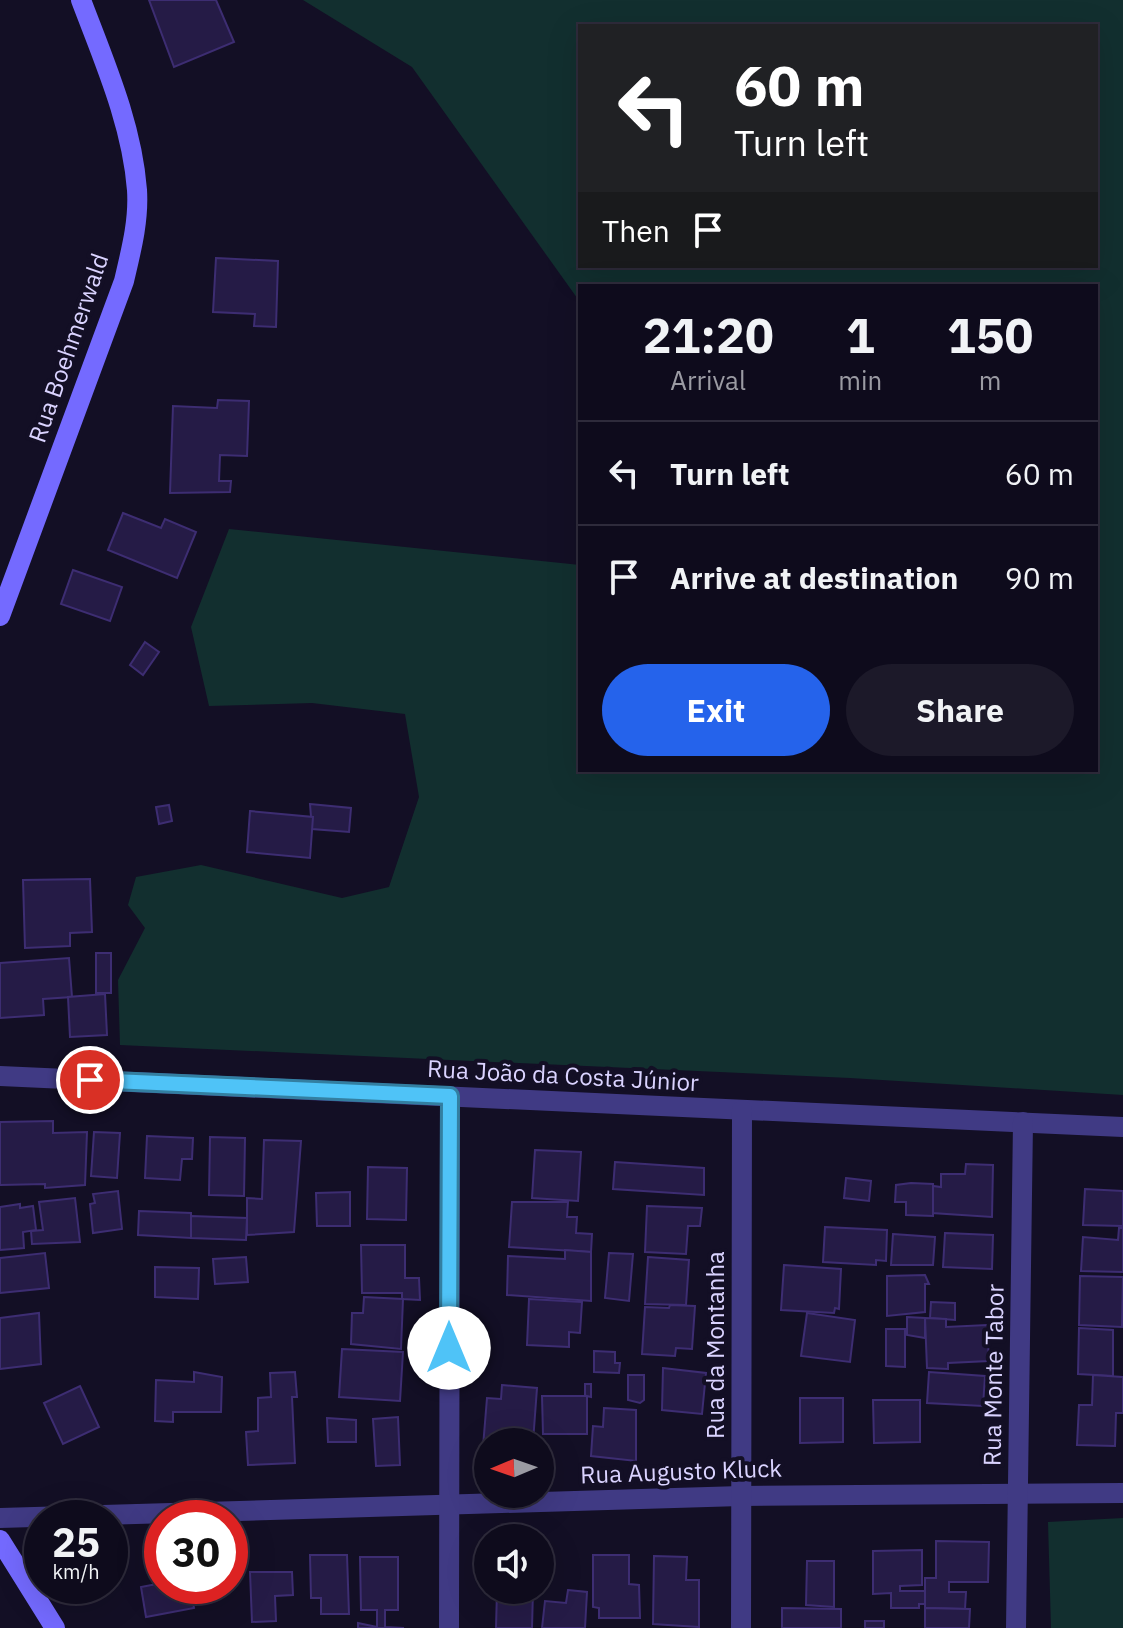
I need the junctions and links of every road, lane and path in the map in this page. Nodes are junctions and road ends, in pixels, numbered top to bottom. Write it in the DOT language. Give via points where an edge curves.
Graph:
graph roads {
  1 [pos="81,0"];
  2 [pos="0,616"];
  3 [pos="0,1076"];
  4 [pos="450,1096"];
  5 [pos="742,1110"];
  6 [pos="1023,1122"];
  7 [pos="1123,1127"];
  8 [pos="1018,1492"];
  9 [pos="1123,1493"];
  10 [pos="741,1496"];
  11 [pos="449,1505"];
  12 [pos="0,1518"];
  13 [pos="0,1540"];
  14 [pos="55,1628"];
  15 [pos="449,1628"];
  16 [pos="741,1628"];
  17 [pos="1016,1628"];
  1 -- 2 [label="main road, Rua Boehmerwald" via="128,137 137,189 136,224 124,281"];
  3 -- 4 [label="street, Rua João da Costa Júnior"];
  4 -- 5 [label="street, Rua João da Costa Júnior"];
  4 -- 11 [label="street"];
  5 -- 6 [label="street, Rua João da Costa Júnior"];
  5 -- 10 [label="street, Rua da Montanha"];
  6 -- 7 [label="street, Rua João da Costa Júnior"];
  6 -- 8 [label="street, Rua Monte Tabor"];
  8 -- 9 [label="street, Rua Augusto Kluck"];
  8 -- 10 [label="street, Rua Augusto Kluck"];
  8 -- 17 [label="street, Rua Monte Tabor"];
  10 -- 11 [label="street, Rua Augusto Kluck"];
  10 -- 16 [label="street, Rua da Montanha"];
  11 -- 12 [label="street, Rua Augusto Kluck"];
  11 -- 15 [label="street"];
  13 -- 14 [label="main road"];
}
